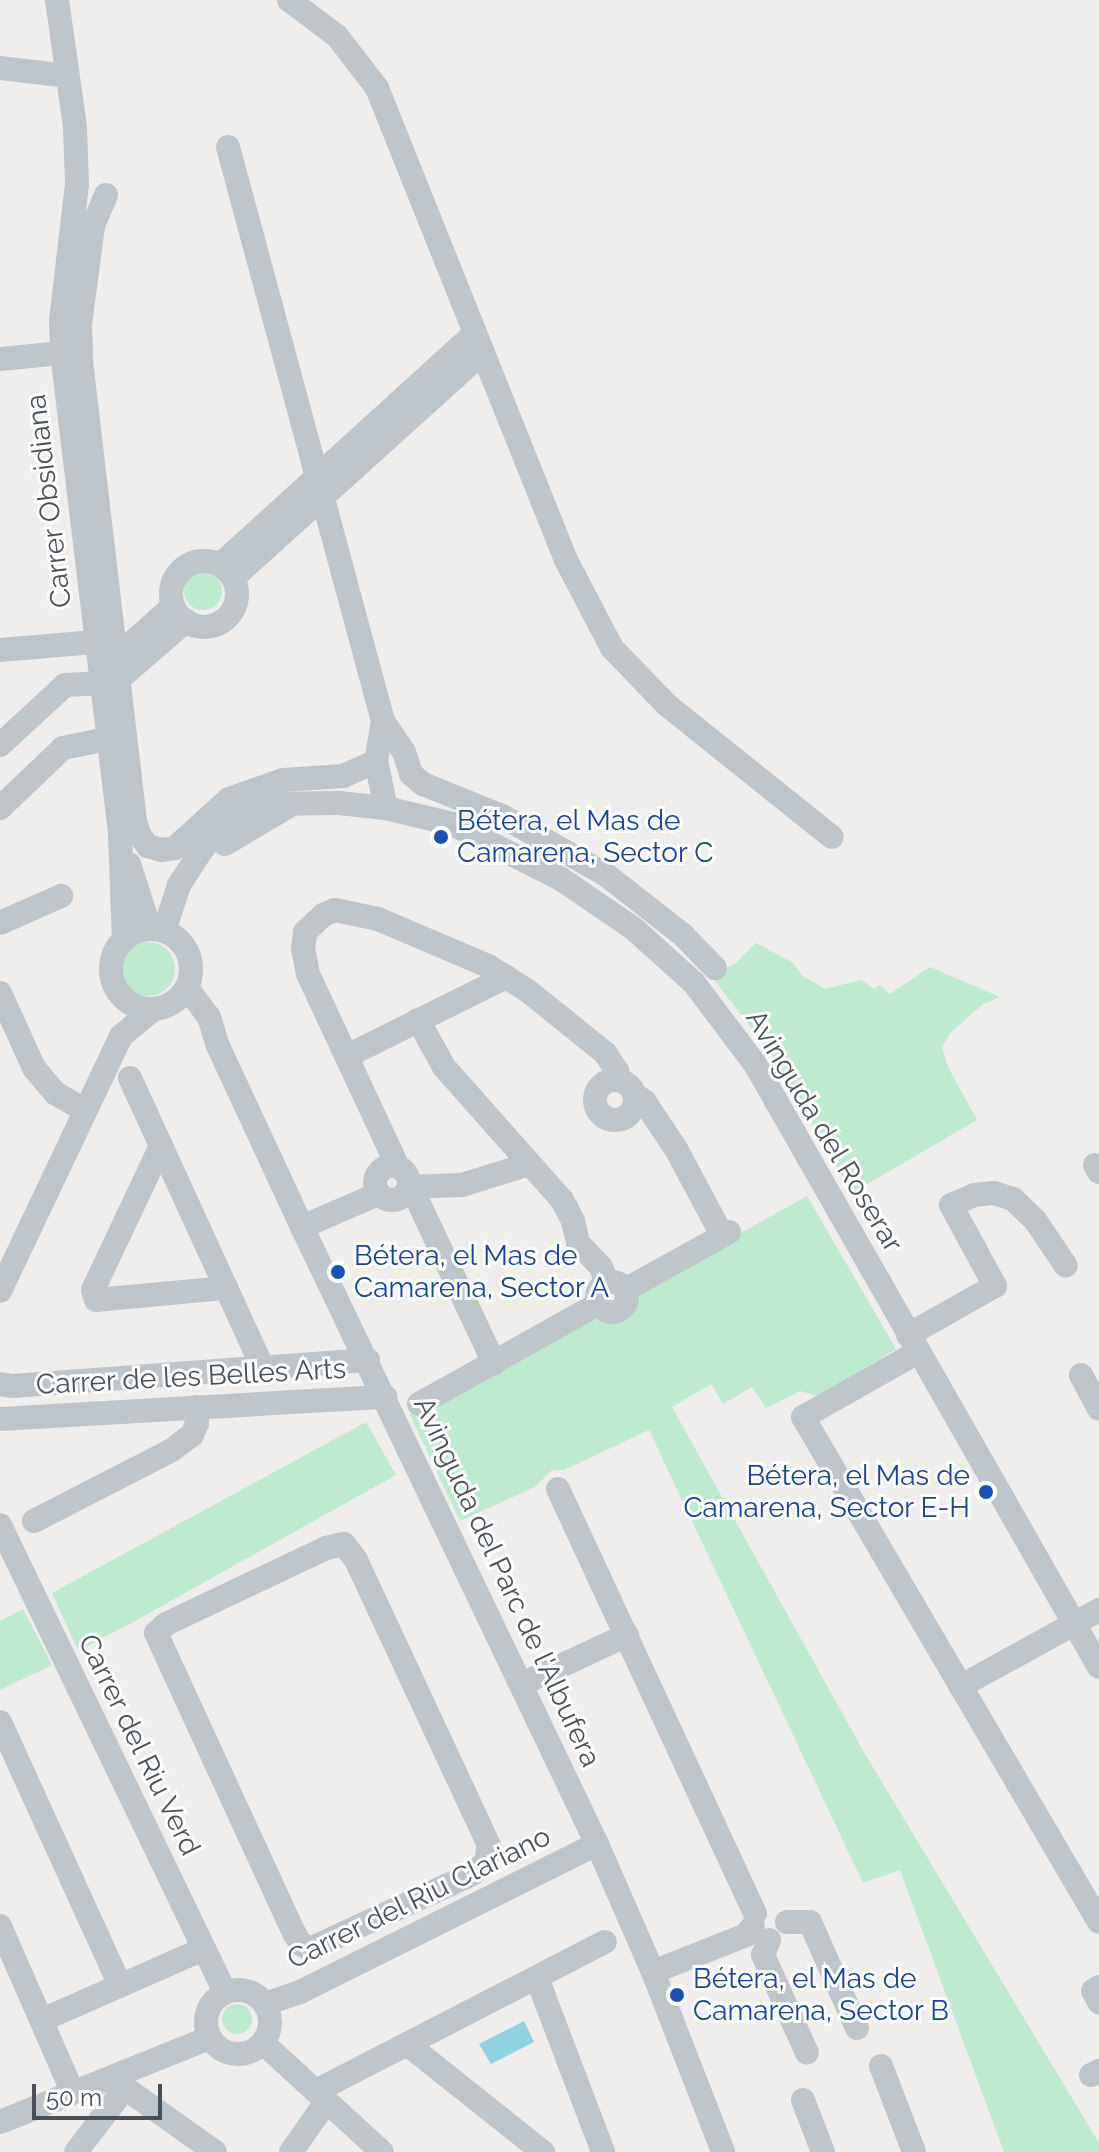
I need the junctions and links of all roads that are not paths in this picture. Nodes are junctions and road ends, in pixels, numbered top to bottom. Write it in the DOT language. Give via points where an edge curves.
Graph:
graph roads {
  1 [pos="57,0"];
  2 [pos="289,0"];
  3 [pos="0,68"];
  4 [pos="67,76"];
  5 [pos="228,147"];
  6 [pos="106,195"];
  7 [pos="479,343"];
  8 [pos="62,353"];
  9 [pos="0,359"];
  10 [pos="320,487"];
  11 [pos="226,571"];
  12 [pos="179,614"];
  13 [pos="95,642"];
  14 [pos="0,650"];
  15 [pos="112,673"];
  16 [pos="32,716"];
  17 [pos="383,721"];
  18 [pos="107,739"];
  19 [pos="0,745"];
  20 [pos="63,748"];
  21 [pos="376,761"];
  22 [pos="291,804"];
  23 [pos="0,808"];
  24 [pos="386,808"];
  25 [pos="120,835"];
  26 [pos="832,837"];
  27 [pos="132,873"];
  28 [pos="179,885"];
  29 [pos="61,896"];
  30 [pos="0,923"];
  31 [pos="165,934"];
  32 [pos="124,939"];
  33 [pos="715,968"];
  34 [pos="506,977"];
  35 [pos="187,988"];
  36 [pos="117,990"];
  37 [pos="3,1008"];
  38 [pos="161,1008"];
  39 [pos="418,1020"];
  40 [pos="121,1036"];
  41 [pos="218,1046"];
  42 [pos="347,1056"];
  43 [pos="130,1078"];
  44 [pos="624,1087"];
  45 [pos="85,1110"];
  46 [pos="624,1118"];
  47 [pos="670,1140"];
  48 [pos="161,1146"];
  49 [pos="529,1164"];
  50 [pos="404,1182"];
  51 [pos="302,1227"];
  52 [pos="1066,1266"];
  53 [pos="226,1288"];
  54 [pos="0,1291"];
  55 [pos="610,1292"];
  56 [pos="913,1344"];
  57 [pos="368,1360"];
  58 [pos="494,1363"];
  59 [pos="263,1368"];
  60 [pos="1081,1375"];
  61 [pos="0,1384"];
  62 [pos="385,1397"];
  63 [pos="419,1404"];
  64 [pos="196,1407"];
  65 [pos="1099,1409"];
  66 [pos="0,1419"];
  67 [pos="558,1489"];
  68 [pos="34,1521"];
  69 [pos="0,1525"];
  70 [pos="1099,1610"];
  71 [pos="1074,1624"];
  72 [pos="627,1635"];
  73 [pos="1099,1667"];
  74 [pos="522,1684"];
  75 [pos="961,1686"];
  76 [pos="0,1722"];
  77 [pos="10,1772"];
  78 [pos="597,1844"];
  79 [pos="403,1909"];
  80 [pos="1099,1922"];
  81 [pos="0,1926"];
  82 [pos="759,1926"];
  83 [pos="417,1933"];
  84 [pos="605,1942"];
  85 [pos="204,1949"];
  86 [pos="653,1972"];
  87 [pos="537,1978"];
  88 [pos="120,1985"];
  89 [pos="1099,1987"];
  90 [pos="225,1992"];
  91 [pos="1099,2002"];
  92 [pos="265,2004"];
  93 [pos="42,2020"];
  94 [pos="857,2028"];
  95 [pos="209,2038"];
  96 [pos="263,2043"];
  97 [pos="407,2044"];
  98 [pos="807,2053"];
  99 [pos="881,2066"];
  100 [pos="122,2081"];
  101 [pos="73,2093"];
  102 [pos="321,2096"];
  103 [pos="803,2100"];
  104 [pos="1,2119"];
  105 [pos="76,2152"];
  106 [pos="215,2152"];
  107 [pos="291,2152"];
  108 [pos="382,2152"];
  109 [pos="543,2152"];
  110 [pos="603,2152"];
  111 [pos="723,2152"];
  112 [pos="823,2152"];
  113 [pos="914,2152"];
  1 -- 4 [label="street, Carrer Obsidiana"];
  2 -- 7 [label="street" via="337,36 377,88"];
  3 -- 4 [label="street"];
  4 -- 8 [label="street, Carrer Obsidiana" via="77,184"];
  5 -- 10 [label="street"];
  6 -- 15 [label="street" via="93,226 80,325"];
  7 -- 10 [label="street"];
  7 -- 26 [label="street" via="566,560 612,648 667,705"];
  8 -- 9 [label="street"];
  8 -- 13 [label="street, Carrer Obsidiana"];
  10 -- 11 [label="street"];
  10 -- 17 [label="street"];
  11 -- 12 [label="street" via="201,561 182,569 171,586"];
  11 -- 12 [label="street" via="236,599 226,618 207,627"];
  12 -- 15 [label="street"];
  13 -- 14 [label="street"];
  13 -- 15 [label="street"];
  15 -- 16 [label="street" via="65,685"];
  15 -- 18 [label="street"];
  15 -- 21 [label="street" via="135,821 148,846 175,848 220,806 255,789 283,780 343,776"];
  16 -- 19 [label="street"];
  16 -- 20 [label="street"];
  17 -- 21 [label="street"];
  17 -- 33 [label="street" via="404,752 411,774 423,784 502,816 605,874 683,935"];
  18 -- 20 [label="street"];
  18 -- 25 [label="street"];
  20 -- 23 [label="street"];
  21 -- 24 [label="street"];
  22 -- 24 [label="street, Avinguda del Roserar"];
  22 -- 28 [label="street, Avinguda del Roserar" via="251,808 214,835"];
  22 -- 31 [label="street" via="218,849 190,887 181,919"];
  24 -- 56 [label="street, Avinguda del Roserar" via="452,824 561,879 634,929 694,983 755,1064"];
  25 -- 27 [label="street"];
  25 -- 32 [label="street"];
  27 -- 28 [label="street" via="154,883"];
  27 -- 31 [label="street"];
  28 -- 31 [label="street, Avinguda del Roserar"];
  29 -- 30 [label="street"];
  31 -- 32 [label="street"];
  31 -- 35 [label="street" via="191,961"];
  32 -- 36 [label="street" via="111,963"];
  34 -- 39 [label="street"];
  34 -- 42 [label="street" via="378,919 335,910 323,915 305,932 303,949 308,974"];
  34 -- 44 [label="street" via="605,1053"];
  35 -- 38 [label="street"];
  35 -- 41 [label="street, Avinguda del Parc de l'Albufera" via="209,1017"];
  36 -- 38 [label="street" via="127,1002"];
  36 -- 40 [label="street"];
  37 -- 45 [label="street" via="34,1068 55,1093"];
  38 -- 40 [label="street"];
  38 -- 41 [label="street, Avinguda del Parc de l'Albufera" via="195,1021"];
  39 -- 42 [label="street"];
  39 -- 49 [label="street" via="444,1067"];
  40 -- 45 [label="street"];
  41 -- 51 [label="street, Avinguda del Parc de l'Albufera"];
  42 -- 50 [label="street"];
  43 -- 48 [label="street"];
  44 -- 46 [label="street" via="632,1110"];
  44 -- 46 [label="street" via="601,1085 595,1103 604,1117"];
  44 -- 47 [label="street" via="644,1101"];
  45 -- 54 [label="street"];
  46 -- 47 [label="street"];
  47 -- 55 [label="street" via="725,1234"];
  48 -- 53 [label="street"];
  48 -- 53 [label="street" via="93,1290 96,1300"];
  49 -- 50 [label="street" via="462,1185"];
  49 -- 55 [label="street" via="562,1200 578,1243 601,1267"];
  50 -- 51 [label="street" via="385,1167 376,1175 378,1194"];
  50 -- 58 [label="street" via="415,1195"];
  51 -- 57 [label="street, Avinguda del Parc de l'Albufera"];
  52 -- 56 [label="street" via="1035,1220 1013,1199 994,1193 951,1205 995,1286"];
  53 -- 59 [label="street"];
  55 -- 58 [label="street"];
  56 -- 71 [label="street, Avinguda del Roserar"];
  56 -- 75 [label="street" via="803,1417"];
  57 -- 59 [label="street, Carrer de les Belles Arts"];
  57 -- 62 [label="street, Avinguda del Parc de l'Albufera"];
  58 -- 63 [label="street"];
  59 -- 61 [label="street, Carrer de les Belles Arts"];
  60 -- 65 [label="street"];
  62 -- 64 [label="street, Carrer de les Belles Arts"];
  62 -- 74 [label="street, Avinguda del Parc de l'Albufera"];
  64 -- 66 [label="street, Carrer de les Belles Arts"];
  64 -- 68 [label="street" via="192,1435 172,1450"];
  67 -- 72 [label="street"];
  69 -- 85 [label="street, Carrer del Riu Verd"];
  70 -- 71 [label="street"];
  71 -- 73 [label="street, Avinguda del Roserar"];
  71 -- 75 [label="street"];
  72 -- 74 [label="street"];
  72 -- 82 [label="street"];
  74 -- 78 [label="street, Avinguda del Parc de l'Albufera"];
  75 -- 80 [label="street"];
  76 -- 77 [label="street"];
  77 -- 88 [label="street"];
  78 -- 83 [label="street, Carrer del Riu Clariano"];
  78 -- 86 [label="street, Avinguda del Parc de l'Albufera"];
  79 -- 79 [label="street" via="472,1874 486,1862 489,1845 344,1544 166,1624 156,1633 158,1642 301,1944 310,1949 327,1944"];
  79 -- 83 [label="street"];
  81 -- 93 [label="street"];
  82 -- 86 [label="street"];
  82 -- 94 [label="street" via="763,1906 775,1906 787,1922 810,1922"];
  82 -- 98 [label="street" via="763,1955"];
  83 -- 92 [label="street, Carrer del Riu Clariano"];
  84 -- 87 [label="street"];
  85 -- 88 [label="street"];
  85 -- 90 [label="street, Carrer del Riu Verd"];
  86 -- 111 [label="street, Avinguda del Parc de l'Albufera"];
  87 -- 97 [label="street"];
  87 -- 110 [label="street"];
  88 -- 93 [label="street"];
  89 -- 91 [label="street" via="1093,1991"];
  90 -- 92 [label="street" via="243,1989"];
  90 -- 95 [label="street" via="205,2017"];
  92 -- 96 [label="street" via="270,2024"];
  93 -- 101 [label="street"];
  95 -- 96 [label="street" via="235,2054"];
  95 -- 100 [label="street"];
  96 -- 102 [label="street"];
  97 -- 102 [label="street"];
  97 -- 109 [label="street"];
  99 -- 113 [label="street"];
  100 -- 101 [label="street"];
  100 -- 105 [label="street"];
  100 -- 106 [label="street"];
  101 -- 104 [label="street"];
  102 -- 107 [label="street"];
  102 -- 108 [label="street"];
  103 -- 112 [label="street"];
}
